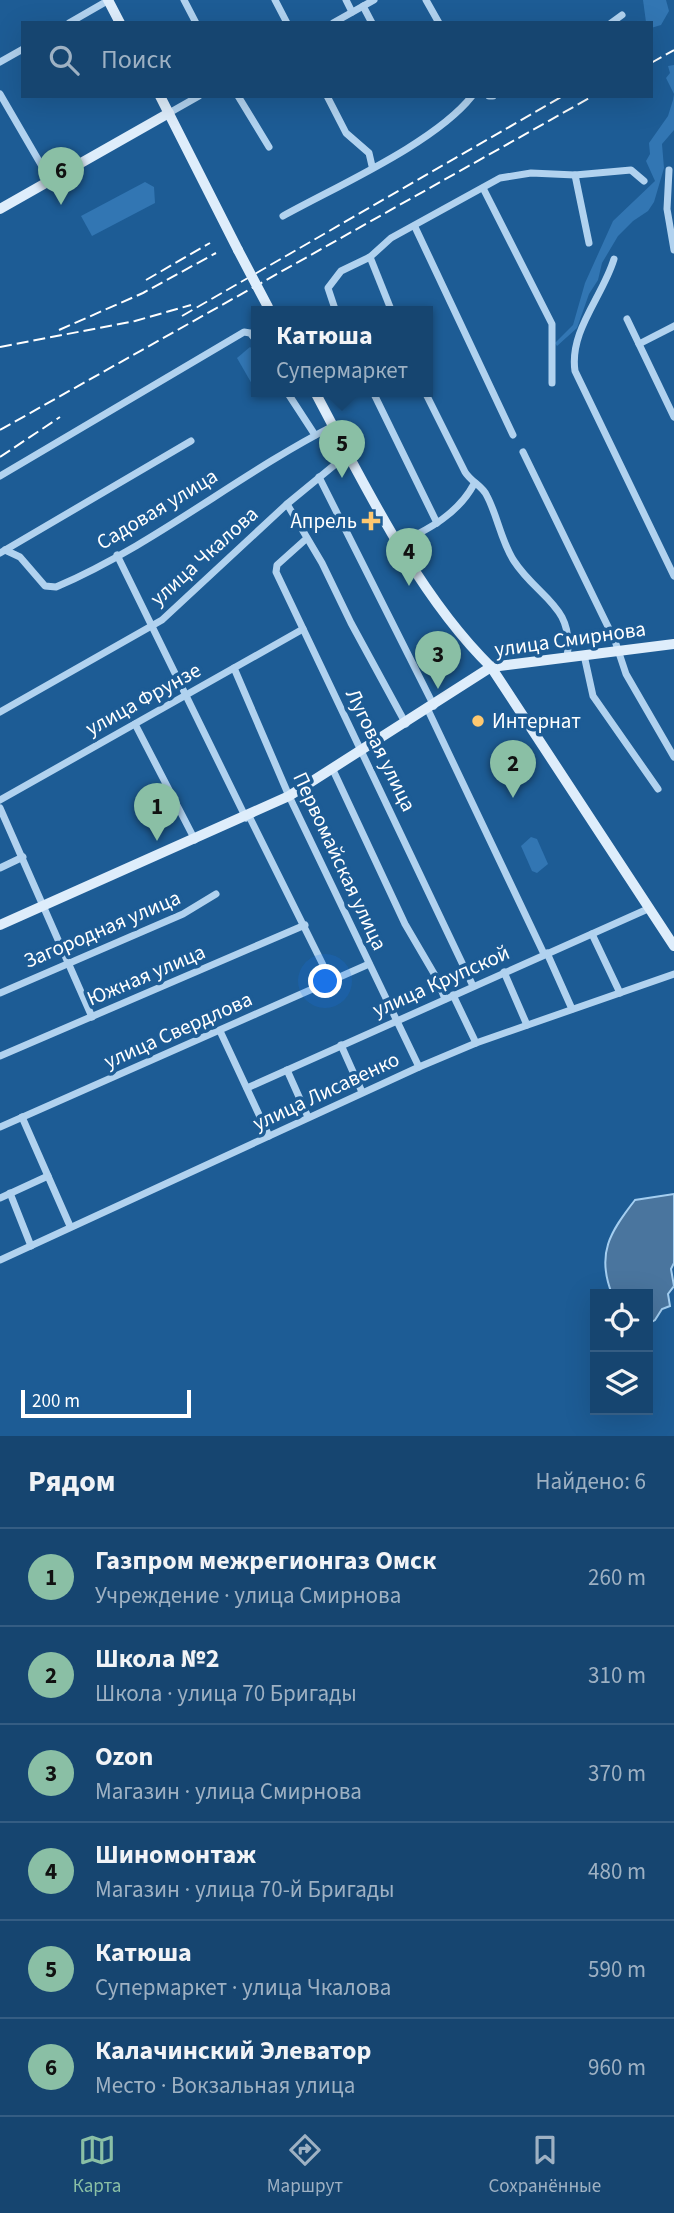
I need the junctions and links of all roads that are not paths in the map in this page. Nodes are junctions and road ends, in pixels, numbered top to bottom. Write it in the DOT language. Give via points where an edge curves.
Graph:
graph roads {
  1 [pos="109,0"];
  2 [pos="184,0"];
  3 [pos="275,0"];
  4 [pos="346,0"];
  5 [pos="374,0"];
  6 [pos="426,0"];
  7 [pos="363,6"];
  8 [pos="352,12"];
  9 [pos="622,15"];
  10 [pos="72,21"];
  11 [pos="119,21"];
  12 [pos="195,21"];
  13 [pos="286,21"];
  14 [pos="336,21"];
  15 [pos="371,21"];
  16 [pos="438,21"];
  17 [pos="614,21"];
  18 [pos="21,50"];
  19 [pos="0,62"];
  20 [pos="0,94"];
  21 [pos="161,98"];
  22 [pos="195,98"];
  23 [pos="239,98"];
  24 [pos="328,98"];
  25 [pos="470,98"];
  26 [pos="169,113"];
  27 [pos="269,147"];
  28 [pos="372,166"];
  29 [pos="669,170"];
  30 [pos="575,175"];
  31 [pos="50,180"];
  32 [pos="644,181"];
  33 [pos="483,188"];
  34 [pos="0,209"];
  35 [pos="283,216"];
  36 [pos="415,227"];
  37 [pos="589,243"];
  38 [pos="674,250"];
  39 [pos="370,257"];
  40 [pos="614,259"];
  41 [pos="267,306"];
  42 [pos="334,306"];
  43 [pos="390,306"];
  44 [pos="627,319"];
  45 [pos="674,326"];
  46 [pos="251,333"];
  47 [pos="639,344"];
  48 [pos="552,383"];
  49 [pos="290,397"];
  50 [pos="318,397"];
  51 [pos="375,397"];
  52 [pos="428,397"];
  53 [pos="674,417"];
  54 [pos="333,426"];
  55 [pos="315,435"];
  56 [pos="513,435"];
  57 [pos="191,441"];
  58 [pos="523,452"];
  59 [pos="349,453"];
  60 [pos="0,476"];
  61 [pos="319,477"];
  62 [pos="474,484"];
  63 [pos="287,504"];
  64 [pos="438,523"];
  65 [pos="306,539"];
  66 [pos="400,543"];
  67 [pos="3,552"];
  68 [pos="117,555"];
  69 [pos="674,576"];
  70 [pos="153,625"];
  71 [pos="303,629"];
  72 [pos="674,644"];
  73 [pos="618,651"];
  74 [pos="583,655"];
  75 [pos="567,657"];
  76 [pos="491,667"];
  77 [pos="234,668"];
  78 [pos="186,696"];
  79 [pos="431,708"];
  80 [pos="0,712"];
  81 [pos="406,723"];
  82 [pos="135,724"];
  83 [pos="363,751"];
  84 [pos="674,757"];
  85 [pos="333,770"];
  86 [pos="658,789"];
  87 [pos="289,796"];
  88 [pos="0,800"];
  89 [pos="0,808"];
  90 [pos="248,817"];
  91 [pos="195,840"];
  92 [pos="23,857"];
  93 [pos="0,869"];
  94 [pos="216,894"];
  95 [pos="44,905"];
  96 [pos="650,908"];
  97 [pos="0,925"];
  98 [pos="305,925"];
  99 [pos="592,934"];
  100 [pos="674,946"];
  101 [pos="546,953"];
  102 [pos="70,962"];
  103 [pos="369,964"];
  104 [pos="504,972"];
  105 [pos="674,974"];
  106 [pos="331,981"];
  107 [pos="473,986"];
  108 [pos="0,993"];
  109 [pos="620,993"];
  110 [pos="453,995"];
  111 [pos="445,999"];
  112 [pos="572,1009"];
  113 [pos="92,1017"];
  114 [pos="397,1020"];
  115 [pos="527,1025"];
  116 [pos="220,1031"];
  117 [pos="477,1043"];
  118 [pos="341,1045"];
  119 [pos="0,1056"];
  120 [pos="419,1067"];
  121 [pos="287,1070"];
  122 [pos="247,1088"];
  123 [pos="362,1092"];
  124 [pos="22,1117"];
  125 [pos="308,1117"];
  126 [pos="0,1127"];
  127 [pos="269,1136"];
  128 [pos="48,1176"];
  129 [pos="10,1193"];
  130 [pos="0,1198"];
  131 [pos="70,1226"];
  132 [pos="31,1246"];
  133 [pos="0,1260"];
  1 -- 10 [label="street"];
  1 -- 11 [label="main road"];
  2 -- 12 [label="street"];
  3 -- 13 [label="street"];
  4 -- 8 [label="street"];
  5 -- 7 [label="street"];
  6 -- 16 [label="street"];
  7 -- 8 [label="street"];
  7 -- 15 [label="street"];
  8 -- 14 [label="street"];
  9 -- 17 [label="street"];
  18 -- 19 [label="street"];
  20 -- 31 [label="street"];
  21 -- 26 [label="main road"];
  22 -- 26 [label="street"];
  23 -- 27 [label="street"];
  24 -- 28 [label="street" via="346,133 369,153"];
  25 -- 28 [label="street" via="451,119"];
  26 -- 31 [label="main road"];
  26 -- 41 [label="main road, bridge"];
  28 -- 35 [label="street"];
  29 -- 38 [label="street" via="667,209"];
  30 -- 32 [label="street" via="631,170"];
  30 -- 33 [label="street" via="512,175"];
  30 -- 37 [label="street"];
  31 -- 34 [label="main road"];
  33 -- 36 [label="street" via="432,213"];
  33 -- 48 [label="street" via="552,324"];
  36 -- 39 [label="street" via="391,238"];
  36 -- 56 [label="street"];
  39 -- 42 [label="street" via="341,271 328,288"];
  39 -- 43 [label="street"];
  40 -- 69 [label="street" via="579,335 575,371"];
  44 -- 47 [label="street"];
  45 -- 47 [label="street"];
  46 -- 60 [label="street" via="244,332"];
  47 -- 53 [label="street"];
  49 -- 55 [label="street"];
  50 -- 54 [label="main road"];
  51 -- 64 [label="street"];
  52 -- 62 [label="street"];
  54 -- 55 [label="street, Садовая улица"];
  54 -- 59 [label="main road"];
  55 -- 68 [label="street, Садовая улица"];
  57 -- 67 [label="street"];
  58 -- 73 [label="street"];
  59 -- 61 [label="street, улица Чкалова"];
  59 -- 66 [label="main road"];
  61 -- 63 [label="street, улица Чкалова"];
  61 -- 79 [label="street"];
  62 -- 64 [label="street" via="467,497"];
  62 -- 75 [label="street" via="486,493 515,563 559,611 568,632"];
  63 -- 65 [label="street"];
  63 -- 70 [label="street, улица Чкалова" via="196,591"];
  64 -- 66 [label="street"];
  65 -- 71 [label="street, Луговая улица" via="276,569"];
  65 -- 81 [label="street"];
  66 -- 76 [label="main road" via="460,634"];
  67 -- 68 [label="street, Садовая улица" via="20,557 40,583 50,588"];
  68 -- 70 [label="street"];
  70 -- 78 [label="street"];
  70 -- 80 [label="street, улица Чкалова"];
  71 -- 77 [label="street, улица Фрунзе"];
  71 -- 83 [label="street, Луговая улица"];
  72 -- 73 [label="main road, улица Смирнова"];
  73 -- 74 [label="main road, улица Смирнова"];
  73 -- 84 [label="street" via="626,674"];
  74 -- 75 [label="main road, улица Смирнова"];
  74 -- 86 [label="street" via="593,696"];
  75 -- 76 [label="main road, улица Смирнова"];
  76 -- 79 [label="main road, улица Смирнова"];
  76 -- 96 [label="main road"];
  77 -- 78 [label="street, улица Фрунзе"];
  77 -- 87 [label="street, Первомайская улица"];
  78 -- 82 [label="street, улица Фрунзе"];
  78 -- 90 [label="street"];
  79 -- 81 [label="main road, улица Смирнова"];
  79 -- 101 [label="street"];
  81 -- 83 [label="main road, улица Смирнова"];
  82 -- 88 [label="street, улица Фрунзе"];
  82 -- 91 [label="street"];
  83 -- 85 [label="main road, улица Смирнова"];
  83 -- 107 [label="street, Луговая улица"];
  85 -- 87 [label="main road, улица Смирнова"];
  85 -- 111 [label="street"];
  87 -- 90 [label="main road, улица Смирнова"];
  87 -- 103 [label="street, Первомайская улица"];
  89 -- 92 [label="street"];
  90 -- 91 [label="main road, улица Смирнова"];
  90 -- 98 [label="street"];
  91 -- 95 [label="main road, улица Смирнова"];
  92 -- 93 [label="street"];
  92 -- 95 [label="street"];
  94 -- 102 [label="street, Загородная улица" via="183,914"];
  95 -- 97 [label="main road, улица Смирнова"];
  95 -- 102 [label="street"];
  96 -- 99 [label="street, улица Крупской"];
  96 -- 100 [label="main road"];
  98 -- 106 [label="street"];
  98 -- 113 [label="street, Южная улица"];
  99 -- 101 [label="street, улица Крупской"];
  99 -- 109 [label="street"];
  101 -- 104 [label="street, улица Крупской"];
  101 -- 112 [label="street"];
  102 -- 108 [label="street, Загородная улица"];
  102 -- 113 [label="street"];
  103 -- 106 [label="street, улица Свердлова"];
  103 -- 114 [label="street, Первомайская улица"];
  104 -- 107 [label="street, улица Крупской"];
  104 -- 115 [label="street"];
  105 -- 109 [label="street, улица Лисавенко"];
  106 -- 116 [label="street, улица Свердлова"];
  107 -- 110 [label="street, улица Крупской"];
  109 -- 112 [label="street, улица Лисавенко"];
  110 -- 111 [label="street, улица Крупской"];
  110 -- 117 [label="street"];
  111 -- 114 [label="street, улица Крупской"];
  112 -- 115 [label="street, улица Лисавенко"];
  113 -- 119 [label="street, Южная улица"];
  114 -- 118 [label="street, улица Крупской"];
  114 -- 120 [label="street, Первомайская улица"];
  115 -- 117 [label="street, улица Лисавенко"];
  116 -- 122 [label="street"];
  116 -- 124 [label="street, улица Свердлова"];
  117 -- 120 [label="street, улица Лисавенко"];
  118 -- 121 [label="street, улица Крупской"];
  118 -- 123 [label="street"];
  120 -- 123 [label="street, улица Лисавенко"];
  121 -- 122 [label="street, улица Крупской"];
  121 -- 125 [label="street"];
  122 -- 127 [label="street"];
  123 -- 125 [label="street, улица Лисавенко"];
  124 -- 126 [label="street, улица Свердлова"];
  124 -- 128 [label="street"];
  125 -- 127 [label="street, улица Лисавенко"];
  127 -- 131 [label="street, улица Лисавенко"];
  128 -- 129 [label="street"];
  128 -- 131 [label="street"];
  129 -- 130 [label="street"];
  129 -- 132 [label="street"];
  131 -- 132 [label="street, улица Лисавенко"];
  132 -- 133 [label="street, улица Лисавенко"];
}
